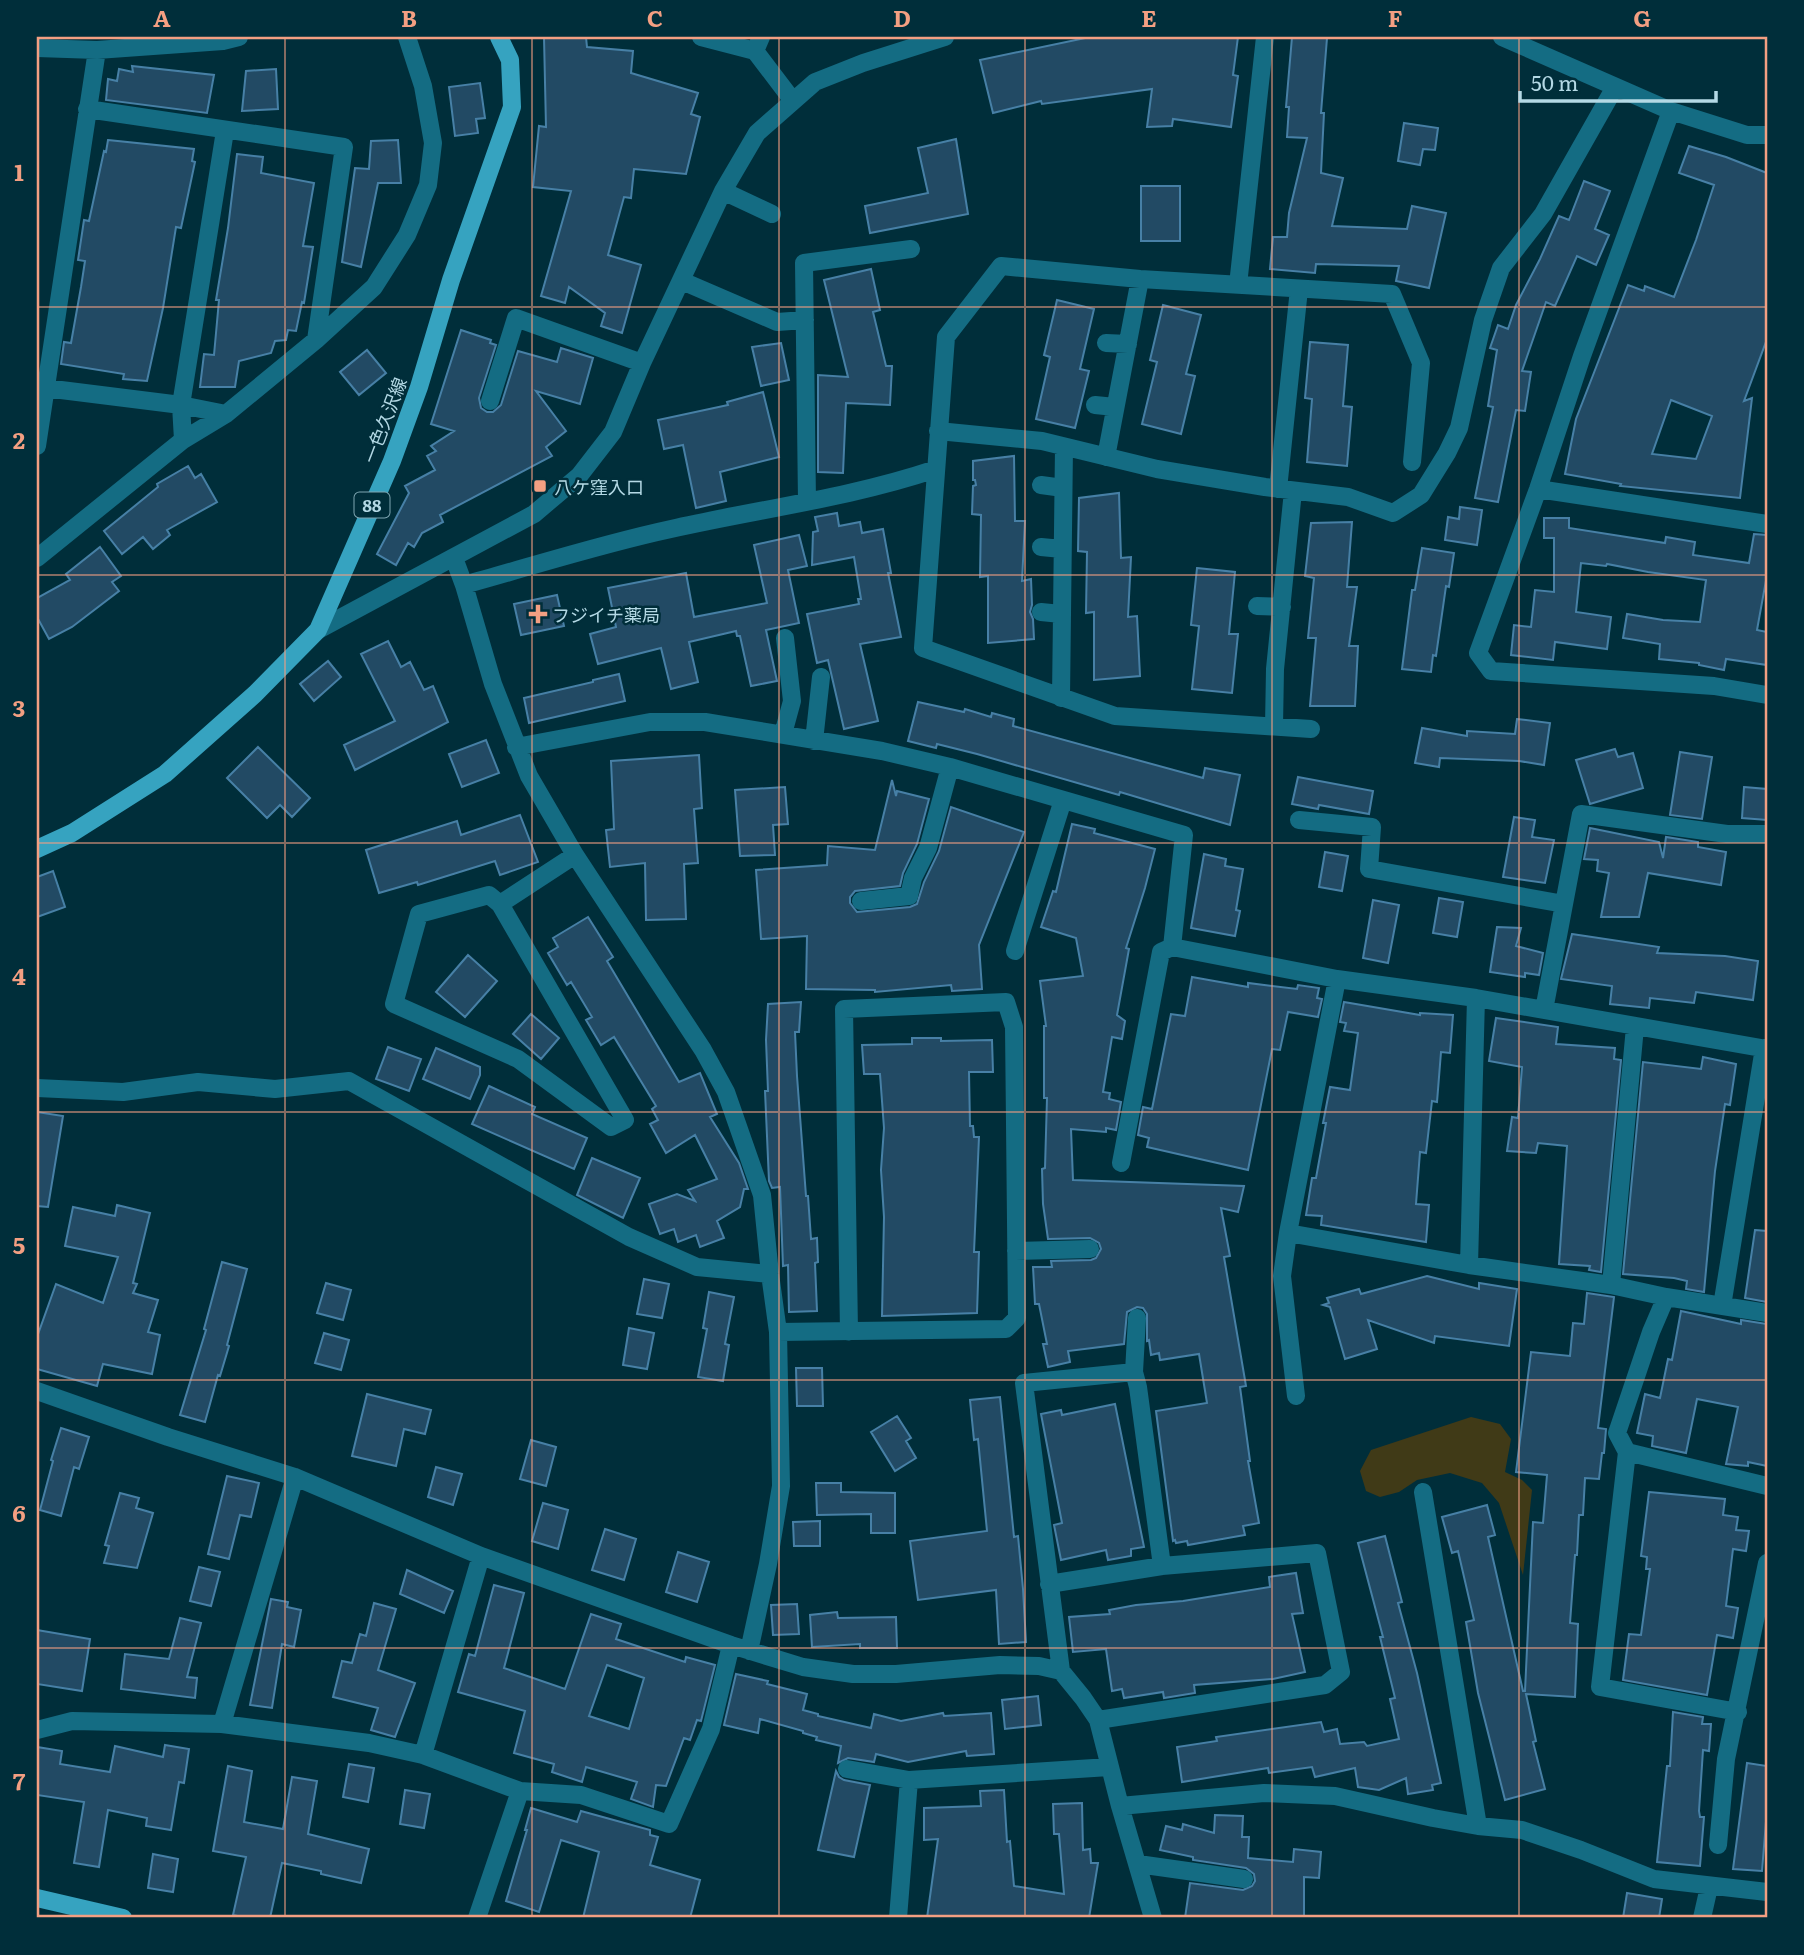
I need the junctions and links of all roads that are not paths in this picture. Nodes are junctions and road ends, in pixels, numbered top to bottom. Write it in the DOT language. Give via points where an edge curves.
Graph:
graph roads {
  1 [pos="239,37"];
  2 [pos="407,37"];
  3 [pos="499,37"];
  4 [pos="701,37"];
  5 [pos="944,37"];
  6 [pos="1265,37"];
  7 [pos="1502,37"];
  8 [pos="758,44"];
  9 [pos="37,48"];
  10 [pos="97,50"];
  11 [pos="1615,87"];
  12 [pos="793,102"];
  13 [pos="87,109"];
  14 [pos="1671,111"];
  15 [pos="225,131"];
  16 [pos="1767,135"];
  17 [pos="723,191"];
  18 [pos="772,214"];
  19 [pos="911,249"];
  20 [pos="1140,279"];
  21 [pos="682,281"];
  22 [pos="1238,285"];
  23 [pos="1299,289"];
  24 [pos="805,320"];
  25 [pos="316,340"];
  26 [pos="1106,343"];
  27 [pos="1128,344"];
  28 [pos="642,363"];
  29 [pos="41,388"];
  30 [pos="490,401"];
  31 [pos="181,405"];
  32 [pos="1095,405"];
  33 [pos="1115,407"];
  34 [pos="226,414"];
  35 [pos="939,431"];
  36 [pos="183,440"];
  37 [pos="37,446"];
  38 [pos="1064,447"];
  39 [pos="1106,457"];
  40 [pos="1412,462"];
  41 [pos="936,469"];
  42 [pos="1041,485"];
  43 [pos="1063,488"];
  44 [pos="1538,489"];
  45 [pos="1286,490"];
  46 [pos="807,502"];
  47 [pos="1767,524"];
  48 [pos="1041,547"];
  49 [pos="1062,549"];
  50 [pos="37,558"];
  51 [pos="454,558"];
  52 [pos="464,584"];
  53 [pos="1257,606"];
  54 [pos="1282,607"];
  55 [pos="1041,612"];
  56 [pos="1061,614"];
  57 [pos="318,630"];
  58 [pos="785,638"];
  59 [pos="821,677"];
  60 [pos="1767,695"];
  61 [pos="1061,698"];
  62 [pos="1274,726"];
  63 [pos="1311,729"];
  64 [pos="783,734"];
  65 [pos="814,741"];
  66 [pos="516,747"];
  67 [pos="950,767"];
  68 [pos="1063,800"];
  69 [pos="1299,820"];
  70 [pos="1767,834"];
  71 [pos="37,849"];
  72 [pos="575,855"];
  73 [pos="861,901"];
  74 [pos="500,904"];
  75 [pos="1564,904"];
  76 [pos="1172,947"];
  77 [pos="1015,951"];
  78 [pos="1337,979"];
  79 [pos="1476,999"];
  80 [pos="1544,1010"];
  81 [pos="1635,1027"];
  82 [pos="1765,1049"];
  83 [pos="37,1088"];
  84 [pos="1121,1163"];
  85 [pos="1288,1233"];
  86 [pos="1090,1249"];
  87 [pos="1016,1251"];
  88 [pos="1469,1265"];
  89 [pos="769,1274"];
  90 [pos="1611,1285"];
  91 [pos="1666,1297"];
  92 [pos="1722,1306"];
  93 [pos="1767,1313"];
  94 [pos="1137,1318"];
  95 [pos="778,1332"];
  96 [pos="849,1332"];
  97 [pos="1134,1372"];
  98 [pos="37,1391"];
  99 [pos="1296,1396"];
  100 [pos="1628,1452"];
  101 [pos="295,1477"];
  102 [pos="1767,1486"];
  103 [pos="1423,1492"];
  104 [pos="481,1556"];
  105 [pos="1767,1563"];
  106 [pos="1163,1566"];
  107 [pos="1049,1584"];
  108 [pos="731,1645"];
  109 [pos="749,1651"];
  110 [pos="1061,1671"];
  111 [pos="1738,1712"];
  112 [pos="1098,1720"];
  113 [pos="222,1724"];
  114 [pos="37,1730"];
  115 [pos="423,1755"];
  116 [pos="1109,1767"];
  117 [pos="847,1769"];
  118 [pos="909,1780"];
  119 [pos="520,1791"];
  120 [pos="1119,1806"];
  121 [pos="1478,1826"];
  122 [pos="1718,1845"];
  123 [pos="1138,1864"];
  124 [pos="1244,1879"];
  125 [pos="1709,1886"];
  126 [pos="1767,1892"];
  127 [pos="37,1898"];
  128 [pos="122,1918"];
  129 [pos="477,1918"];
  130 [pos="898,1918"];
  131 [pos="1153,1918"];
  132 [pos="1702,1918"];
  1 -- 10 [label="street"];
  2 -- 25 [label="street" via="424,86 433,143 428,185 407,236 374,286"];
  3 -- 57 [label="main road, 一色久沢線 / 88" via="510,60 512,107 401,437"];
  4 -- 8 [label="street"];
  5 -- 12 [label="street" via="815,82"];
  6 -- 22 [label="street"];
  7 -- 11 [label="street"];
  8 -- 12 [label="street"];
  9 -- 10 [label="street"];
  10 -- 13 [label="street"];
  11 -- 14 [label="street"];
  11 -- 45 [label="street" via="1542,214 1501,268 1483,320 1459,428 1421,495 1393,513 1348,498"];
  12 -- 17 [label="street" via="758,133"];
  13 -- 15 [label="street"];
  13 -- 29 [label="street"];
  14 -- 16 [label="street" via="1747,135"];
  14 -- 44 [label="street"];
  15 -- 25 [label="street" via="344,147"];
  15 -- 31 [label="street"];
  17 -- 18 [label="street"];
  17 -- 21 [label="street"];
  19 -- 24 [label="street" via="804,263"];
  20 -- 22 [label="street"];
  20 -- 27 [label="street"];
  20 -- 35 [label="street" via="1001,266 946,337"];
  21 -- 24 [label="street" via="777,321"];
  21 -- 28 [label="street"];
  22 -- 23 [label="street"];
  23 -- 40 [label="street" via="1392,294 1421,363"];
  23 -- 45 [label="street"];
  24 -- 46 [label="street"];
  25 -- 34 [label="street"];
  26 -- 27 [label="street"];
  27 -- 33 [label="street"];
  28 -- 30 [label="street" via="516,318"];
  28 -- 51 [label="street" via="613,432 579,476 534,514"];
  29 -- 31 [label="street"];
  29 -- 37 [label="street"];
  31 -- 34 [label="street"];
  31 -- 36 [label="street"];
  32 -- 33 [label="street"];
  33 -- 39 [label="street"];
  34 -- 36 [label="street"];
  35 -- 38 [label="street"];
  35 -- 41 [label="street"];
  36 -- 50 [label="street"];
  38 -- 39 [label="street"];
  38 -- 43 [label="street"];
  39 -- 45 [label="street"];
  41 -- 46 [label="street"];
  41 -- 61 [label="street" via="923,648"];
  42 -- 43 [label="street"];
  43 -- 49 [label="street"];
  44 -- 47 [label="street"];
  44 -- 60 [label="street" via="1478,653 1491,671 1714,686"];
  45 -- 54 [label="street"];
  46 -- 52 [label="street" via="669,529"];
  48 -- 49 [label="street"];
  49 -- 56 [label="street"];
  51 -- 52 [label="street"];
  51 -- 57 [label="street"];
  52 -- 66 [label="street"];
  53 -- 54 [label="street"];
  54 -- 62 [label="street" via="1266,668"];
  55 -- 56 [label="street"];
  56 -- 61 [label="street"];
  57 -- 71 [label="main road, 一色久沢線 / 88" via="165,774 72,833"];
  58 -- 64 [label="street" via="792,701"];
  59 -- 65 [label="street"];
  61 -- 62 [label="street" via="1115,716"];
  62 -- 63 [label="street"];
  64 -- 65 [label="street"];
  64 -- 66 [label="street" via="705,722 650,722"];
  65 -- 67 [label="street"];
  66 -- 72 [label="street"];
  67 -- 68 [label="street"];
  67 -- 73 [label="street" via="928,848 909,896"];
  68 -- 76 [label="street" via="1184,835"];
  68 -- 77 [label="street"];
  69 -- 75 [label="street" via="1372,827 1369,869"];
  70 -- 75 [label="street" via="1727,834 1581,814"];
  72 -- 74 [label="street"];
  72 -- 89 [label="street" via="726,1092 762,1195"];
  74 -- 74 [label="street" via="489,895 419,914 394,1004 518,1059 611,1127 625,1120"];
  75 -- 80 [label="street"];
  76 -- 78 [label="street"];
  76 -- 84 [label="street" via="1161,952"];
  78 -- 79 [label="street"];
  78 -- 85 [label="street"];
  79 -- 80 [label="street"];
  79 -- 88 [label="street"];
  80 -- 81 [label="street"];
  81 -- 82 [label="street"];
  81 -- 90 [label="street"];
  82 -- 92 [label="street"];
  83 -- 89 [label="street" via="123,1092 198,1082 275,1089 349,1081 629,1237 697,1268"];
  85 -- 88 [label="street"];
  85 -- 99 [label="street" via="1282,1276"];
  86 -- 87 [label="street"];
  87 -- 96 [label="street" via="1017,1318 1006,1329"];
  87 -- 96 [label="street" via="1014,1027 1006,1002 844,1009"];
  88 -- 90 [label="street"];
  89 -- 95 [label="street"];
  90 -- 91 [label="street"];
  91 -- 92 [label="street"];
  91 -- 100 [label="street" via="1617,1433"];
  92 -- 93 [label="street"];
  94 -- 97 [label="street"];
  95 -- 96 [label="street"];
  95 -- 109 [label="street" via="781,1486"];
  97 -- 106 [label="street"];
  97 -- 107 [label="street" via="1024,1383"];
  98 -- 101 [label="street"];
  100 -- 102 [label="street"];
  100 -- 111 [label="street" via="1600,1687"];
  101 -- 104 [label="street"];
  101 -- 113 [label="street"];
  103 -- 121 [label="street"];
  104 -- 108 [label="street"];
  104 -- 115 [label="street"];
  105 -- 111 [label="street"];
  106 -- 107 [label="street"];
  106 -- 112 [label="street" via="1317,1553 1341,1672 1325,1685"];
  107 -- 110 [label="street"];
  108 -- 109 [label="street"];
  108 -- 119 [label="street" via="711,1729 669,1824 581,1795"];
  109 -- 110 [label="street" via="803,1667 853,1674 1000,1665"];
  110 -- 112 [label="street"];
  111 -- 122 [label="street" via="1726,1759"];
  112 -- 116 [label="street"];
  113 -- 114 [label="street" via="72,1721"];
  113 -- 115 [label="street"];
  115 -- 119 [label="street"];
  116 -- 118 [label="street"];
  116 -- 120 [label="street"];
  117 -- 118 [label="street"];
  118 -- 130 [label="street"];
  119 -- 129 [label="street"];
  120 -- 121 [label="street" via="1264,1793 1335,1796"];
  120 -- 123 [label="street"];
  121 -- 125 [label="street" via="1522,1830 1654,1879"];
  123 -- 124 [label="street"];
  123 -- 131 [label="street"];
  125 -- 126 [label="street"];
  125 -- 132 [label="street"];
  127 -- 128 [label="main road"];
}
